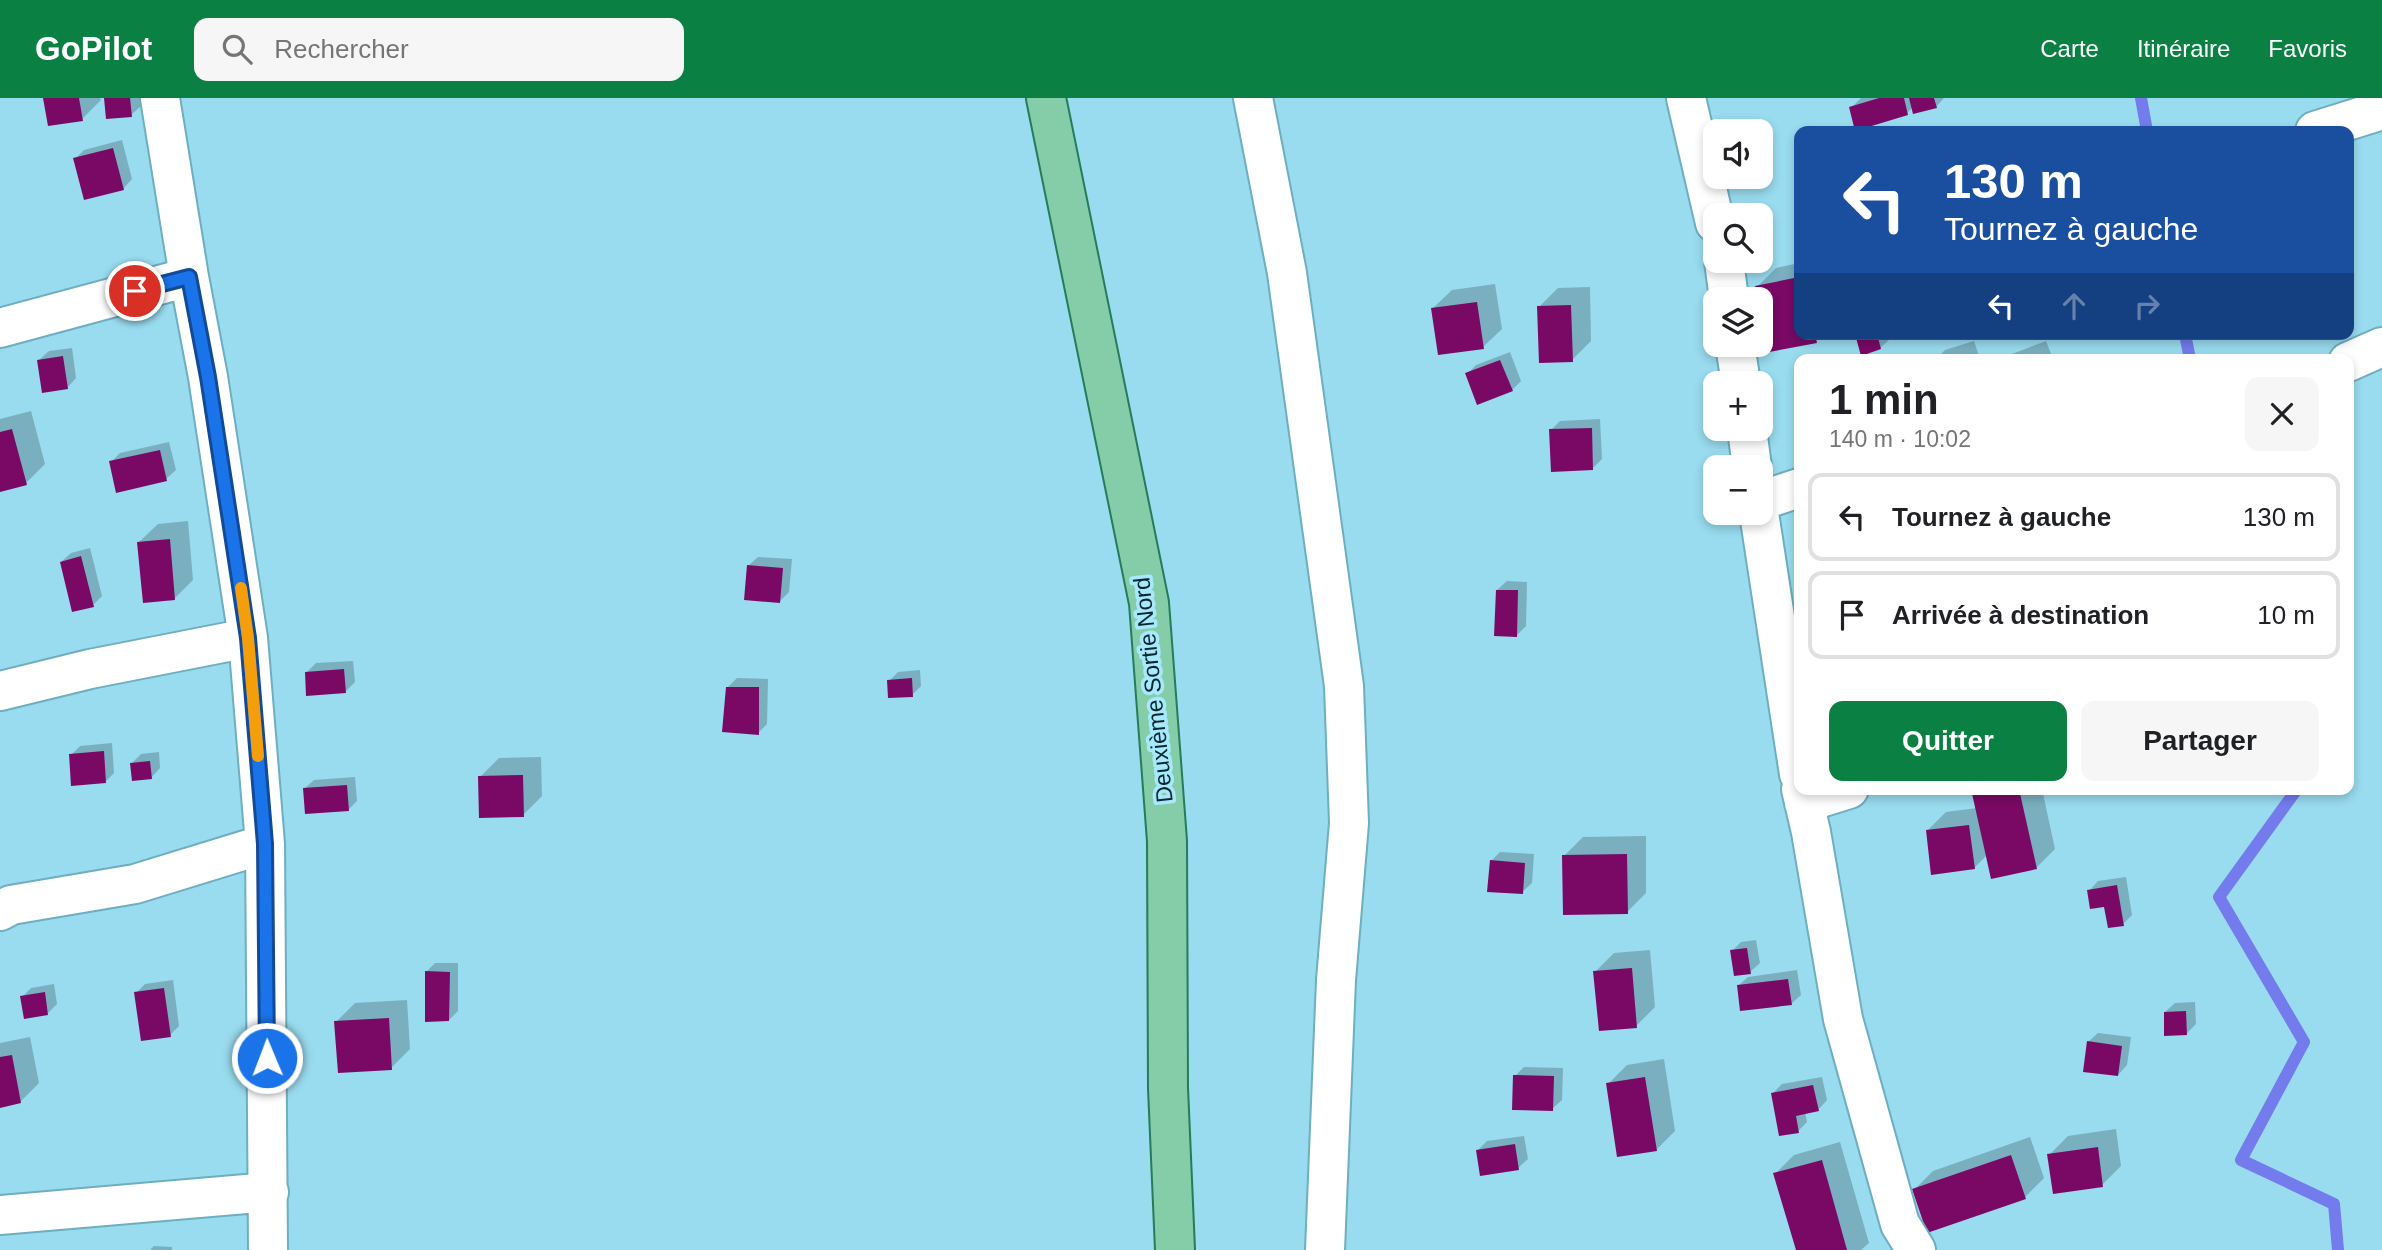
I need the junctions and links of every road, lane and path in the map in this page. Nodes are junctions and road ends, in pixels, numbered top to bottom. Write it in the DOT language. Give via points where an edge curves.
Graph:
graph roads {
  1 [pos="160,98"];
  2 [pos="1046,98"];
  3 [pos="1253,98"];
  4 [pos="1686,98"];
  5 [pos="2382,110"];
  6 [pos="2331,126"];
  7 [pos="1710,203"];
  8 [pos="189,277"];
  9 [pos="0,328"];
  10 [pos="2382,347"];
  11 [pos="2354,359"];
  12 [pos="1794,490"];
  13 [pos="1773,497"];
  14 [pos="1761,525"];
  15 [pos="248,638"];
  16 [pos="0,691"];
  17 [pos="1794,743"];
  18 [pos="1802,795"];
  19 [pos="265,844"];
  20 [pos="0,911"];
  21 [pos="269,1192"];
  22 [pos="0,1215"];
  23 [pos="268,1250"];
  24 [pos="1175,1250"];
  25 [pos="1325,1250"];
  26 [pos="1916,1250"];
  1 -- 8 [label="street"];
  2 -- 24 [label="main road, Deuxième Sortie Nord" via="1149,603 1167,841 1168,1088"];
  3 -- 25 [label="street" via="1287,273 1344,686 1349,823 1336,980"];
  4 -- 7 [label="street"];
  5 -- 6 [label="street"];
  8 -- 9 [label="street"];
  8 -- 15 [label="street"];
  10 -- 11 [label="street"];
  12 -- 13 [label="street"];
  14 -- 17 [label="street"];
  15 -- 16 [label="street"];
  15 -- 19 [label="street"];
  18 -- 26 [label="street" via="1843,1019 1900,1224"];
  19 -- 20 [label="street" via="135,884 11,905"];
  19 -- 21 [label="street"];
  21 -- 22 [label="street"];
  21 -- 23 [label="street"];
}
